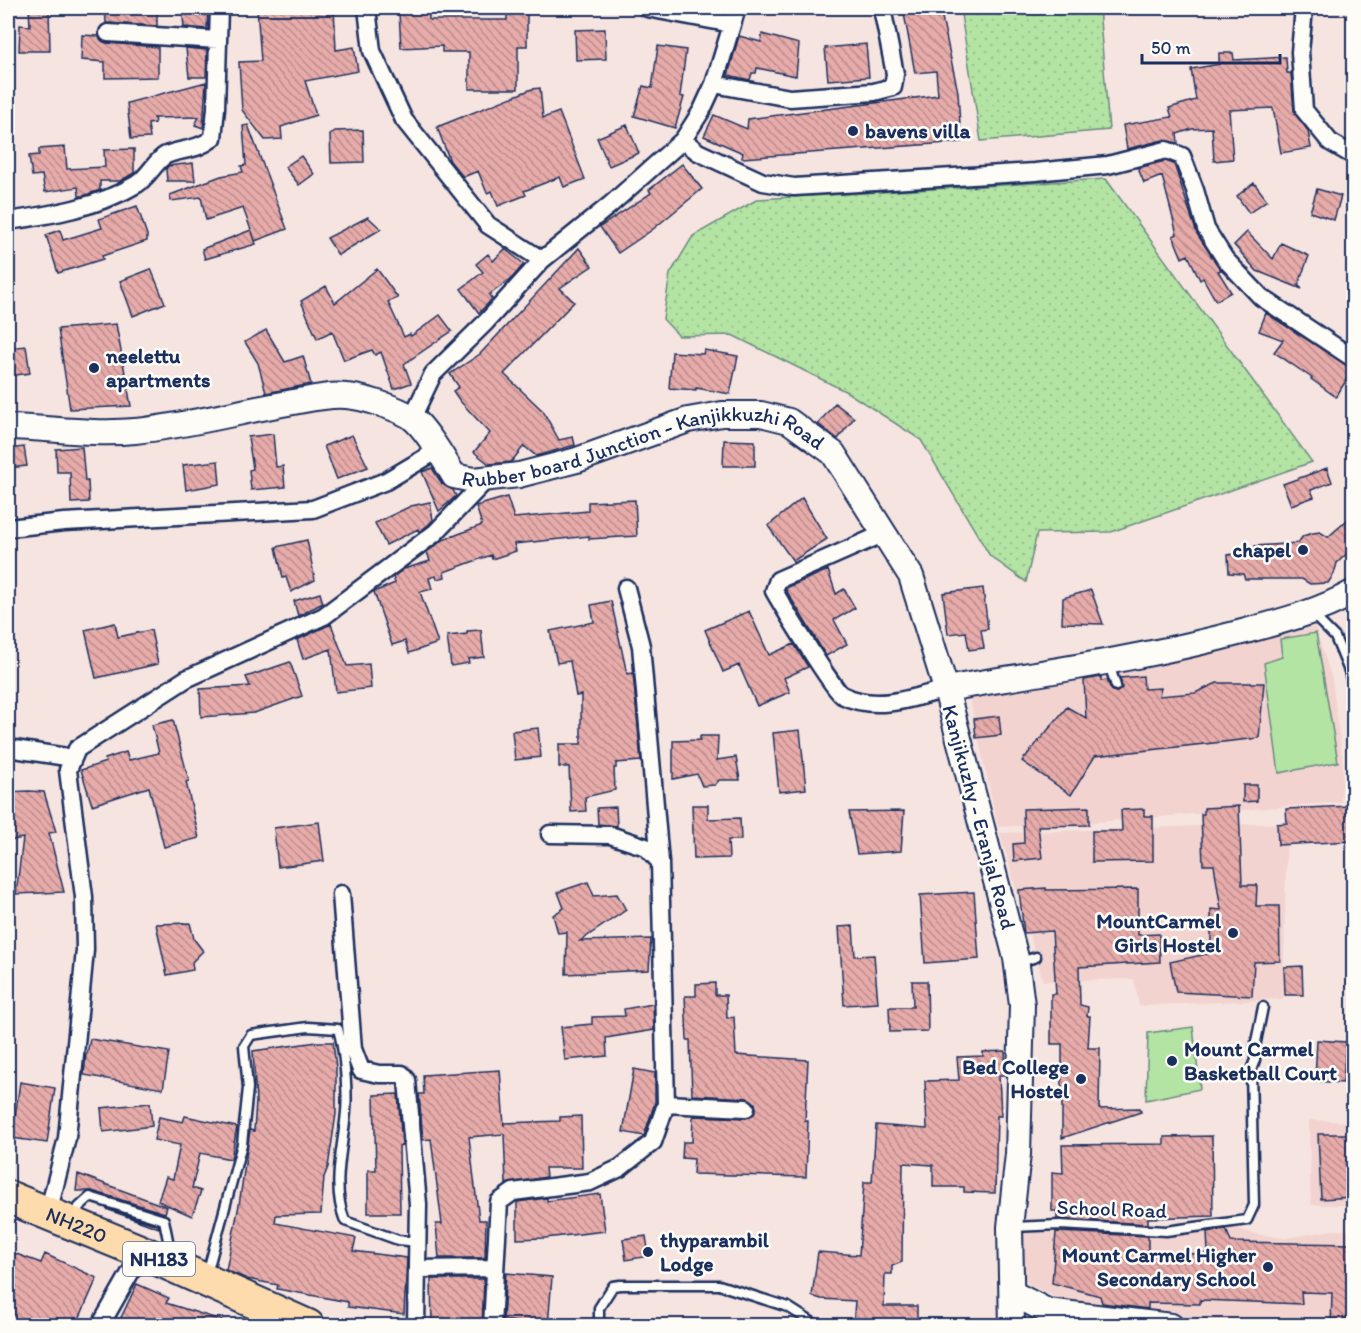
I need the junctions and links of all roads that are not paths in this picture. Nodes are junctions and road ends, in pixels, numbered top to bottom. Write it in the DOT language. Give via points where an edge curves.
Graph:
graph roads {
  1 [pos="219,8"];
  2 [pos="367,8"];
  3 [pos="647,8"];
  4 [pos="736,8"];
  5 [pos="882,8"];
  6 [pos="1304,8"];
  7 [pos="732,24"];
  8 [pos="108,33"];
  9 [pos="218,40"];
  10 [pos="714,84"];
  11 [pos="683,140"];
  12 [pos="1353,156"];
  13 [pos="8,221"];
  14 [pos="542,260"];
  15 [pos="1353,359"];
  16 [pos="412,418"];
  17 [pos="8,427"];
  18 [pos="438,450"];
  19 [pos="488,478"];
  20 [pos="8,528"];
  21 [pos="885,533"];
  22 [pos="626,588"];
  23 [pos="1353,592"];
  24 [pos="1309,611"];
  25 [pos="1108,661"];
  26 [pos="1116,686"];
  27 [pos="946,689"];
  28 [pos="1353,692"];
  29 [pos="8,748"];
  30 [pos="73,758"];
  31 [pos="550,834"];
  32 [pos="660,862"];
  33 [pos="341,894"];
  34 [pos="1263,1007"];
  35 [pos="666,1104"];
  36 [pos="746,1108"];
  37 [pos="8,1197"];
  38 [pos="59,1218"];
  39 [pos="1010,1227"];
  40 [pos="417,1242"];
  41 [pos="154,1258"];
  42 [pos="494,1268"];
  43 [pos="417,1269"];
  44 [pos="206,1280"];
  45 [pos="1012,1293"];
  46 [pos="100,1326"];
  47 [pos="308,1326"];
  48 [pos="417,1326"];
  49 [pos="492,1326"];
  50 [pos="599,1326"];
  51 [pos="818,1326"];
  52 [pos="1012,1326"];
  53 [pos="1171,1326"];
  1 -- 9 [label="street"];
  2 -- 14 [label="street" via="372,51 404,120 488,225"];
  3 -- 7 [label="street"];
  4 -- 7 [label="street"];
  5 -- 10 [label="street" via="895,74 893,87 790,98"];
  6 -- 12 [label="street" via="1300,52 1304,110 1330,142"];
  7 -- 10 [label="street"];
  8 -- 9 [label="street"];
  9 -- 13 [label="street" via="213,138 203,146 158,160 153,170 137,183 104,200"];
  10 -- 11 [label="street"];
  11 -- 14 [label="street"];
  11 -- 15 [label="street" via="698,152 763,182 795,187 1108,165 1166,150 1182,156 1206,229 1225,259 1261,297"];
  14 -- 16 [label="street" via="433,374"];
  16 -- 17 [label="main road, Rubber board Junction - Kanjikkuzhi Road" via="376,402 346,396 135,431 84,433"];
  16 -- 18 [label="main road, Rubber board Junction - Kanjikkuzhi Road"];
  18 -- 19 [label="main road, Rubber board Junction - Kanjikkuzhi Road" via="454,476"];
  18 -- 20 [label="street" via="386,481 313,509"];
  19 -- 21 [label="main road, Rubber board Junction - Kanjikkuzhi Road" via="577,460 688,420 722,414 761,414 789,421 833,453"];
  19 -- 30 [label="street" via="435,533 324,616 186,679 77,749"];
  21 -- 27 [label="main road, Rubber board Junction - Kanjikkuzhi Road" via="911,576"];
  21 -- 27 [label="street" via="778,580 774,591 839,694 859,702 895,702"];
  22 -- 32 [label="street" via="641,646"];
  23 -- 24 [label="main road, Kanjikuzhy - Eranjal Road"];
  24 -- 25 [label="main road, Kanjikuzhy - Eranjal Road" via="1187,647"];
  24 -- 28 [label="lane" via="1335,637"];
  25 -- 26 [label="lane"];
  25 -- 27 [label="main road, Kanjikuzhy - Eranjal Road"];
  27 -- 39 [label="main road, Kanjikuzhy - Eranjal Road" via="1026,957"];
  29 -- 30 [label="street"];
  30 -- 38 [label="street" via="68,771 84,897 85,950"];
  31 -- 32 [label="street" via="610,835 646,847"];
  32 -- 35 [label="street"];
  33 -- 40 [label="street" via="353,1049 361,1070 402,1074 407,1080 418,1204"];
  34 -- 39 [label="lane, School Road" via="1251,1070 1254,1205 1247,1220 1167,1232 1060,1224"];
  35 -- 36 [label="street"];
  35 -- 42 [label="street" via="653,1142 620,1168 590,1182 513,1192 499,1202"];
  37 -- 38 [label="highway, NH220 / NH183"];
  38 -- 41 [label="highway, NH220 / NH183"];
  39 -- 45 [label="main road, Kanjikuzhy - Eranjal Road"];
  40 -- 43 [label="street"];
  40 -- 44 [label="lane" via="398,1240 345,1221 339,1206 338,1167 347,1110 338,1029 308,1027 251,1035 244,1046 248,1088 242,1144"];
  41 -- 44 [label="highway, NH220 / NH183"];
  41 -- 46 [label="street"];
  42 -- 43 [label="street"];
  42 -- 49 [label="street"];
  43 -- 48 [label="street"];
  44 -- 47 [label="highway, NH220 / NH183"];
  45 -- 52 [label="main road, Kanjikuzhy - Eranjal Road"];
  45 -- 53 [label="main road" via="1047,1311"];
  50 -- 51 [label="lane" via="599,1308 613,1286 620,1285 719,1285 788,1307"];
}
